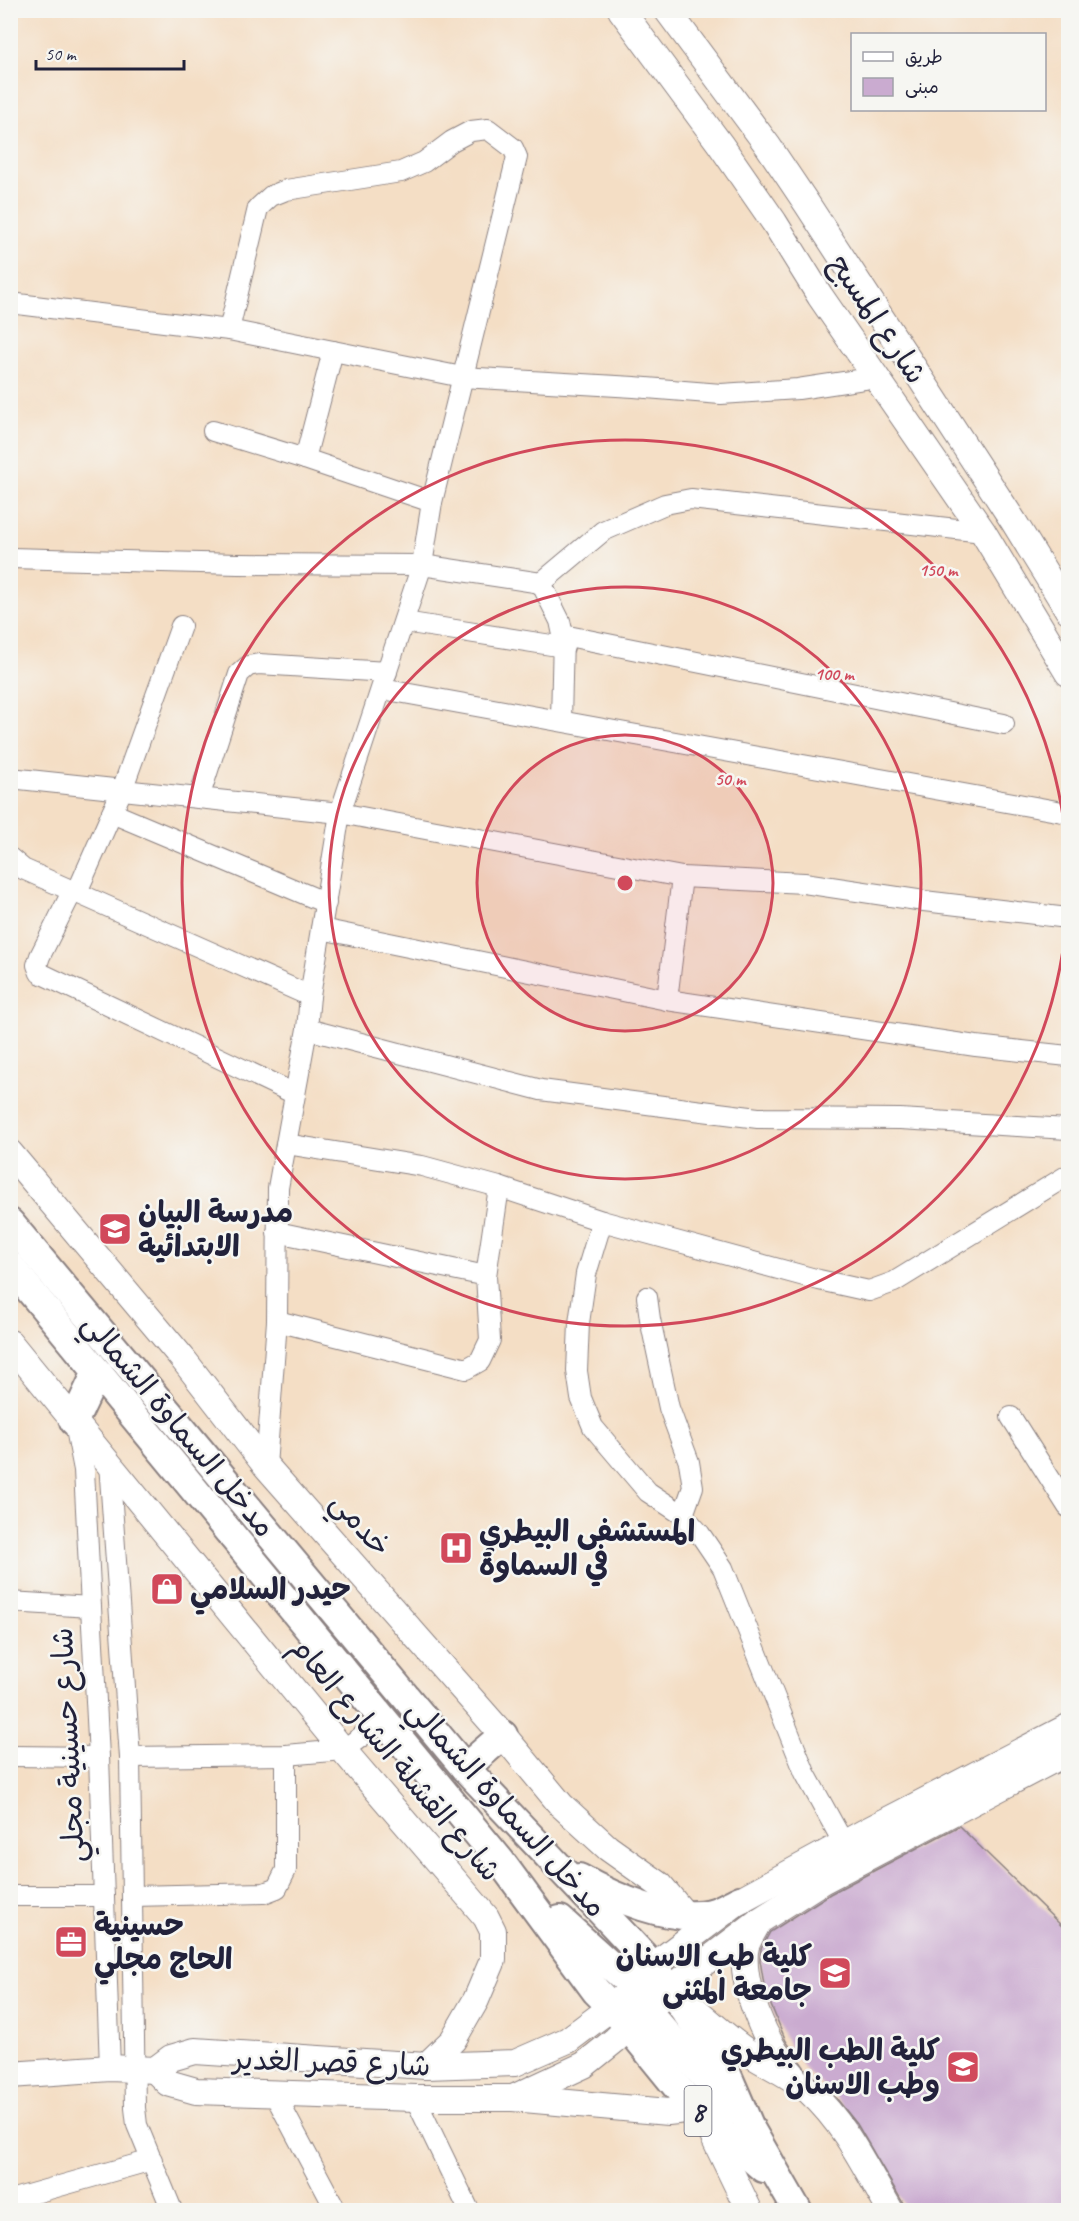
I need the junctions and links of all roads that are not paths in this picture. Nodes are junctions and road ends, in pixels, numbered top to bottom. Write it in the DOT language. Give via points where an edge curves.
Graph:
graph roads {
  1 [pos="621,10"];
  2 [pos="666,10"];
  3 [pos="852,276"];
  4 [pos="820,296"];
  5 [pos="10,303"];
  6 [pos="229,330"];
  7 [pos="333,351"];
  8 [pos="462,377"];
  9 [pos="877,377"];
  10 [pos="213,431"];
  11 [pos="306,459"];
  12 [pos="432,502"];
  13 [pos="983,532"];
  14 [pos="10,558"];
  15 [pos="422,565"];
  16 [pos="541,583"];
  17 [pos="1068,610"];
  18 [pos="404,622"];
  19 [pos="181,626"];
  20 [pos="564,641"];
  21 [pos="1068,673"];
  22 [pos="384,681"];
  23 [pos="561,721"];
  24 [pos="1004,723"];
  25 [pos="10,778"];
  26 [pos="122,790"];
  27 [pos="199,798"];
  28 [pos="112,813"];
  29 [pos="340,813"];
  30 [pos="1068,813"];
  31 [pos="10,858"];
  32 [pos="682,877"];
  33 [pos="75,891"];
  34 [pos="326,903"];
  35 [pos="1068,918"];
  36 [pos="321,929"];
  37 [pos="310,996"];
  38 [pos="667,999"];
  39 [pos="307,1029"];
  40 [pos="1068,1056"];
  41 [pos="295,1094"];
  42 [pos="1068,1129"];
  43 [pos="286,1144"];
  44 [pos="10,1153"];
  45 [pos="1068,1175"];
  46 [pos="499,1187"];
  47 [pos="602,1221"];
  48 [pos="10,1223"];
  49 [pos="277,1232"];
  50 [pos="10,1266"];
  51 [pos="486,1276"];
  52 [pos="647,1297"];
  53 [pos="277,1320"];
  54 [pos="10,1343"];
  55 [pos="97,1372"];
  56 [pos="1011,1417"];
  57 [pos="74,1421"];
  58 [pos="109,1463"];
  59 [pos="266,1466"];
  60 [pos="1068,1508"];
  61 [pos="683,1515"];
  62 [pos="10,1602"];
  63 [pos="92,1606"];
  64 [pos="384,1720"];
  65 [pos="1068,1727"];
  66 [pos="503,1735"];
  67 [pos="343,1750"];
  68 [pos="1068,1752"];
  69 [pos="286,1755"];
  70 [pos="10,1756"];
  71 [pos="99,1757"];
  72 [pos="130,1757"];
  73 [pos="465,1768"];
  74 [pos="513,1821"];
  75 [pos="844,1844"];
  76 [pos="10,1896"];
  77 [pos="104,1896"];
  78 [pos="133,1896"];
  79 [pos="740,1900"];
  80 [pos="685,1915"];
  81 [pos="759,1921"];
  82 [pos="653,1965"];
  83 [pos="671,1988"];
  84 [pos="630,2008"];
  85 [pos="426,2066"];
  86 [pos="133,2069"];
  87 [pos="10,2075"];
  88 [pos="809,2091"];
  89 [pos="274,2093"];
  90 [pos="415,2098"];
  91 [pos="513,2098"];
  92 [pos="699,2111"];
  93 [pos="751,2130"];
  94 [pos="152,2160"];
  95 [pos="781,2183"];
  96 [pos="10,2200"];
  97 [pos="172,2211"];
  98 [pos="336,2211"];
  99 [pos="469,2211"];
  100 [pos="749,2211"];
  101 [pos="797,2211"];
  102 [pos="890,2211"];
  1 -- 4 [label="main road, شارع المسبح" via="720,144"];
  2 -- 3 [label="main road, شارع المسبح" via="768,146"];
  3 -- 4 [label="main road"];
  3 -- 17 [label="main road, شارع المسبح"];
  4 -- 9 [label="main road, شارع المسبح"];
  5 -- 6 [label="street"];
  6 -- 7 [label="street"];
  6 -- 8 [label="street" via="258,208 271,196 286,190 401,172 471,131 488,129 513,148 517,157"];
  7 -- 8 [label="street"];
  7 -- 11 [label="street"];
  8 -- 9 [label="street" via="721,394 798,389"];
  8 -- 12 [label="street"];
  9 -- 13 [label="main road, شارع المسبح"];
  10 -- 11 [label="street"];
  11 -- 12 [label="street"];
  12 -- 15 [label="street"];
  13 -- 16 [label="street" via="691,499 665,504 603,531"];
  13 -- 21 [label="main road, شارع المسبح"];
  14 -- 15 [label="street"];
  15 -- 16 [label="street"];
  15 -- 18 [label="street"];
  16 -- 20 [label="street" via="560,621"];
  18 -- 20 [label="street"];
  18 -- 22 [label="street"];
  19 -- 26 [label="street"];
  20 -- 23 [label="street"];
  20 -- 24 [label="street"];
  22 -- 23 [label="street"];
  22 -- 27 [label="street" via="259,664 248,666 239,674"];
  22 -- 29 [label="street"];
  23 -- 30 [label="street"];
  25 -- 26 [label="street"];
  26 -- 27 [label="street"];
  26 -- 28 [label="street"];
  27 -- 29 [label="street"];
  28 -- 33 [label="street"];
  28 -- 34 [label="street"];
  29 -- 32 [label="street"];
  29 -- 34 [label="street"];
  31 -- 33 [label="street" via="23,869"];
  32 -- 35 [label="street" via="804,883"];
  32 -- 38 [label="street"];
  33 -- 37 [label="street"];
  33 -- 41 [label="street" via="40,956 40,973"];
  34 -- 36 [label="street"];
  36 -- 37 [label="street"];
  36 -- 38 [label="street"];
  37 -- 39 [label="street"];
  38 -- 40 [label="street" via="976,1046"];
  39 -- 41 [label="street"];
  39 -- 42 [label="street" via="541,1090 655,1105 758,1118 900,1119"];
  41 -- 43 [label="street"];
  43 -- 46 [label="street" via="422,1166"];
  43 -- 49 [label="street" via="278,1188"];
  44 -- 59 [label="main road, خدمي" via="183,1359"];
  45 -- 47 [label="street" via="894,1282 869,1291"];
  46 -- 47 [label="street"];
  46 -- 51 [label="street"];
  47 -- 61 [label="street" via="586,1274 579,1323 577,1371 581,1398 593,1427 648,1492"];
  48 -- 73 [label="highway, مدخل السماوة الشمالي / 8"];
  49 -- 51 [label="street"];
  49 -- 53 [label="street"];
  50 -- 55 [label="highway, مدخل السماوة الشمالي"];
  51 -- 53 [label="street" via="490,1340 480,1361 466,1369"];
  52 -- 61 [label="street" via="669,1408 689,1462 693,1488"];
  53 -- 59 [label="street"];
  54 -- 57 [label="main road, شارع القشلة الشارع العام"];
  55 -- 57 [label="highway"];
  55 -- 64 [label="highway, مدخل السماوة الشمالي"];
  56 -- 60 [label="street"];
  57 -- 58 [label="main road, شارع القشلة الشارع العام"];
  57 -- 63 [label="street, شارع حسينية مجلي" via="84,1470"];
  58 -- 67 [label="main road, شارع القشلة الشارع العام"];
  58 -- 72 [label="street, شارع حسينية مجلي"];
  59 -- 66 [label="main road, خدمي"];
  61 -- 75 [label="street" via="723,1568 805,1773"];
  62 -- 63 [label="street"];
  63 -- 71 [label="street, شارع حسينية مجلي"];
  64 -- 67 [label="street"];
  64 -- 84 [label="highway, مدخل السماوة الشمالي" via="501,1862"];
  65 -- 75 [label="main road"];
  66 -- 73 [label="highway"];
  66 -- 80 [label="main road, خدمي" via="584,1828 660,1885"];
  67 -- 69 [label="street"];
  67 -- 85 [label="main road, شارع القشلة الشارع العام" via="486,1917 493,1931 493,1960 476,2000 453,2040"];
  68 -- 81 [label="main road" via="822,1881"];
  69 -- 72 [label="street"];
  69 -- 78 [label="street" via="286,1870 278,1888 264,1893"];
  70 -- 71 [label="street"];
  71 -- 77 [label="street, شارع حسينية مجلي"];
  72 -- 78 [label="street, شارع حسينية مجلي"];
  73 -- 74 [label="highway, مدخل السماوة الشمالي / 8"];
  74 -- 80 [label="highway" via="567,1872 639,1906"];
  74 -- 82 [label="highway, مدخل السماوة الشمالي / 8"];
  75 -- 79 [label="main road"];
  76 -- 77 [label="street"];
  77 -- 86 [label="street, شارع حسينية مجلي"];
  78 -- 86 [label="street, شارع حسينية مجلي"];
  79 -- 80 [label="highway" via="711,1913"];
  79 -- 82 [label="main road"];
  81 -- 83 [label="main road"];
  81 -- 88 [label="main road" via="746,1945 745,1964 756,2011 771,2045"];
  82 -- 83 [label="highway, مدخل السماوة الشمالي / 8"];
  82 -- 84 [label="main road"];
  83 -- 84 [label="highway" via="655,1995 641,1993"];
  83 -- 88 [label="main road" via="751,2055 786,2073"];
  83 -- 93 [label="highway, مدخل السماوة الشمالي / 8" via="721,2061"];
  84 -- 85 [label="main road" via="515,2063"];
  84 -- 91 [label="main road" via="600,2054"];
  84 -- 92 [label="highway, 8"];
  84 -- 93 [label="highway"];
  85 -- 86 [label="main road" via="195,2051"];
  86 -- 87 [label="main road"];
  86 -- 89 [label="main road, شارع قصر الغدير" via="196,2091"];
  86 -- 94 [label="street" via="137,2126"];
  88 -- 102 [label="main road" via="848,2136"];
  89 -- 90 [label="main road, شارع قصر الغدير"];
  89 -- 98 [label="street"];
  90 -- 91 [label="main road, شارع قصر الغدير"];
  90 -- 99 [label="street"];
  91 -- 92 [label="main road, شارع قصر الغدير" via="668,2112"];
  92 -- 95 [label="highway, 8"];
  92 -- 100 [label="main road"];
  93 -- 95 [label="highway, مدخل السماوة الشمالي / 8"];
  94 -- 96 [label="street"];
  94 -- 97 [label="street"];
  95 -- 101 [label="highway, 8"];
}
